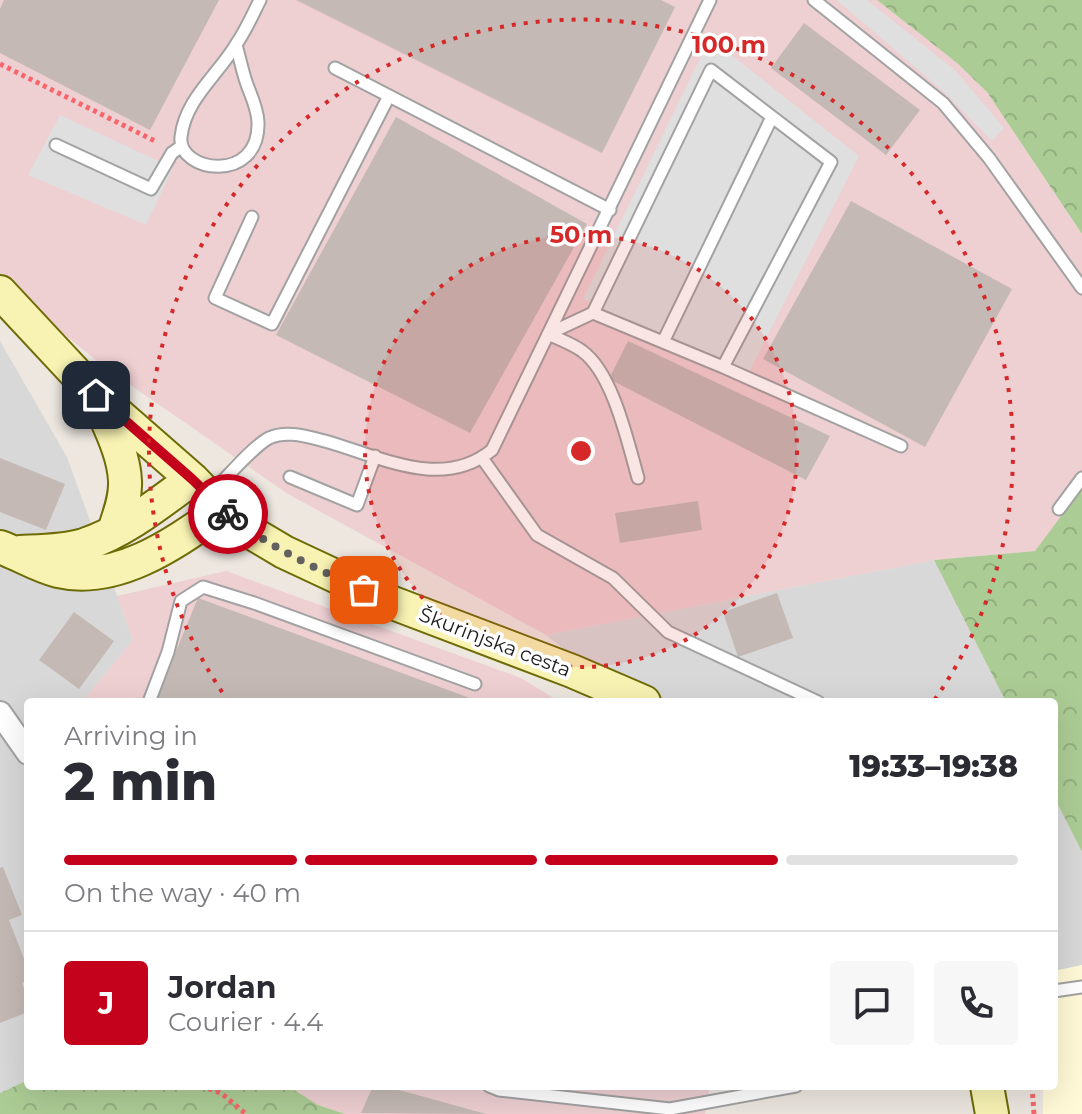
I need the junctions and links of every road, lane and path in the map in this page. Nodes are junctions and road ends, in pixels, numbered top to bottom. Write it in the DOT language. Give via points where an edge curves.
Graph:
graph roads {
  1 [pos="260,0"];
  2 [pos="710,0"];
  3 [pos="814,0"];
  4 [pos="236,45"];
  5 [pos="0,64"];
  6 [pos="335,68"];
  7 [pos="389,96"];
  8 [pos="772,117"];
  9 [pos="181,143"];
  10 [pos="56,145"];
  11 [pos="610,210"];
  12 [pos="252,217"];
  13 [pos="1082,288"];
  14 [pos="0,292"];
  15 [pos="593,313"];
  16 [pos="548,334"];
  17 [pos="663,342"];
  18 [pos="723,367"];
  19 [pos="96,395"];
  20 [pos="901,446"];
  21 [pos="375,456"];
  22 [pos="482,458"];
  23 [pos="290,477"];
  24 [pos="638,478"];
  25 [pos="1082,478"];
  26 [pos="207,495"];
  27 [pos="1059,509"];
  28 [pos="114,531"];
  29 [pos="7,550"];
  30 [pos="475,684"];
  31 [pos="151,698"];
  32 [pos="635,698"];
  33 [pos="809,698"];
  34 [pos="0,713"];
  35 [pos="24,747"];
  36 [pos="1082,987"];
  37 [pos="1058,990"];
  38 [pos="212,1090"];
  39 [pos="499,1090"];
  40 [pos="722,1090"];
  41 [pos="775,1090"];
  42 [pos="988,1090"];
  43 [pos="1032,1090"];
  44 [pos="718,1101"];
  45 [pos="246,1114"];
  46 [pos="992,1114"];
  47 [pos="1034,1114"];
  1 -- 4 [label="lane"];
  2 -- 11 [label="lane"];
  3 -- 13 [label="lane" via="943,103"];
  4 -- 9 [label="lane" via="195,99"];
  4 -- 9 [label="lane" via="256,104 257,142 248,156 229,166 206,167"];
  5 -- 9 [label="path" via="159,143"];
  6 -- 7 [label="lane"];
  7 -- 11 [label="lane"];
  7 -- 12 [label="lane" via="272,324 215,298"];
  8 -- 15 [label="lane" via="711,70"];
  8 -- 17 [label="lane"];
  8 -- 18 [label="lane" via="831,162"];
  9 -- 10 [label="lane" via="151,189"];
  11 -- 16 [label="lane"];
  14 -- 19 [label="street"];
  15 -- 16 [label="lane"];
  15 -- 17 [label="lane"];
  16 -- 22 [label="lane" via="492,450"];
  16 -- 24 [label="lane" via="584,352 608,385"];
  17 -- 18 [label="lane"];
  18 -- 20 [label="lane"];
  19 -- 26 [label="street, Škurinjska cesta"];
  19 -- 28 [label="street" via="125,479"];
  21 -- 22 [label="lane" via="414,469 466,466"];
  21 -- 23 [label="lane" via="357,505"];
  21 -- 26 [label="lane" via="312,437 279,435 260,445"];
  22 -- 33 [label="lane" via="537,535 613,578 668,632"];
  25 -- 27 [label="lane"];
  26 -- 28 [label="street"];
  26 -- 29 [label="street" via="160,551 128,565 92,573 58,571"];
  26 -- 32 [label="street, Škurinjska cesta" via="270,544 335,577"];
  28 -- 29 [label="street" via="83,545"];
  30 -- 31 [label="lane" via="203,587 181,601"];
  34 -- 35 [label="street"];
  36 -- 37 [label="lane"];
  38 -- 45 [label="path"];
  39 -- 44 [label="lane" via="670,1109"];
  40 -- 44 [label="lane"];
  41 -- 44 [label="lane"];
  42 -- 46 [label="street"];
  43 -- 47 [label="path"];
}
